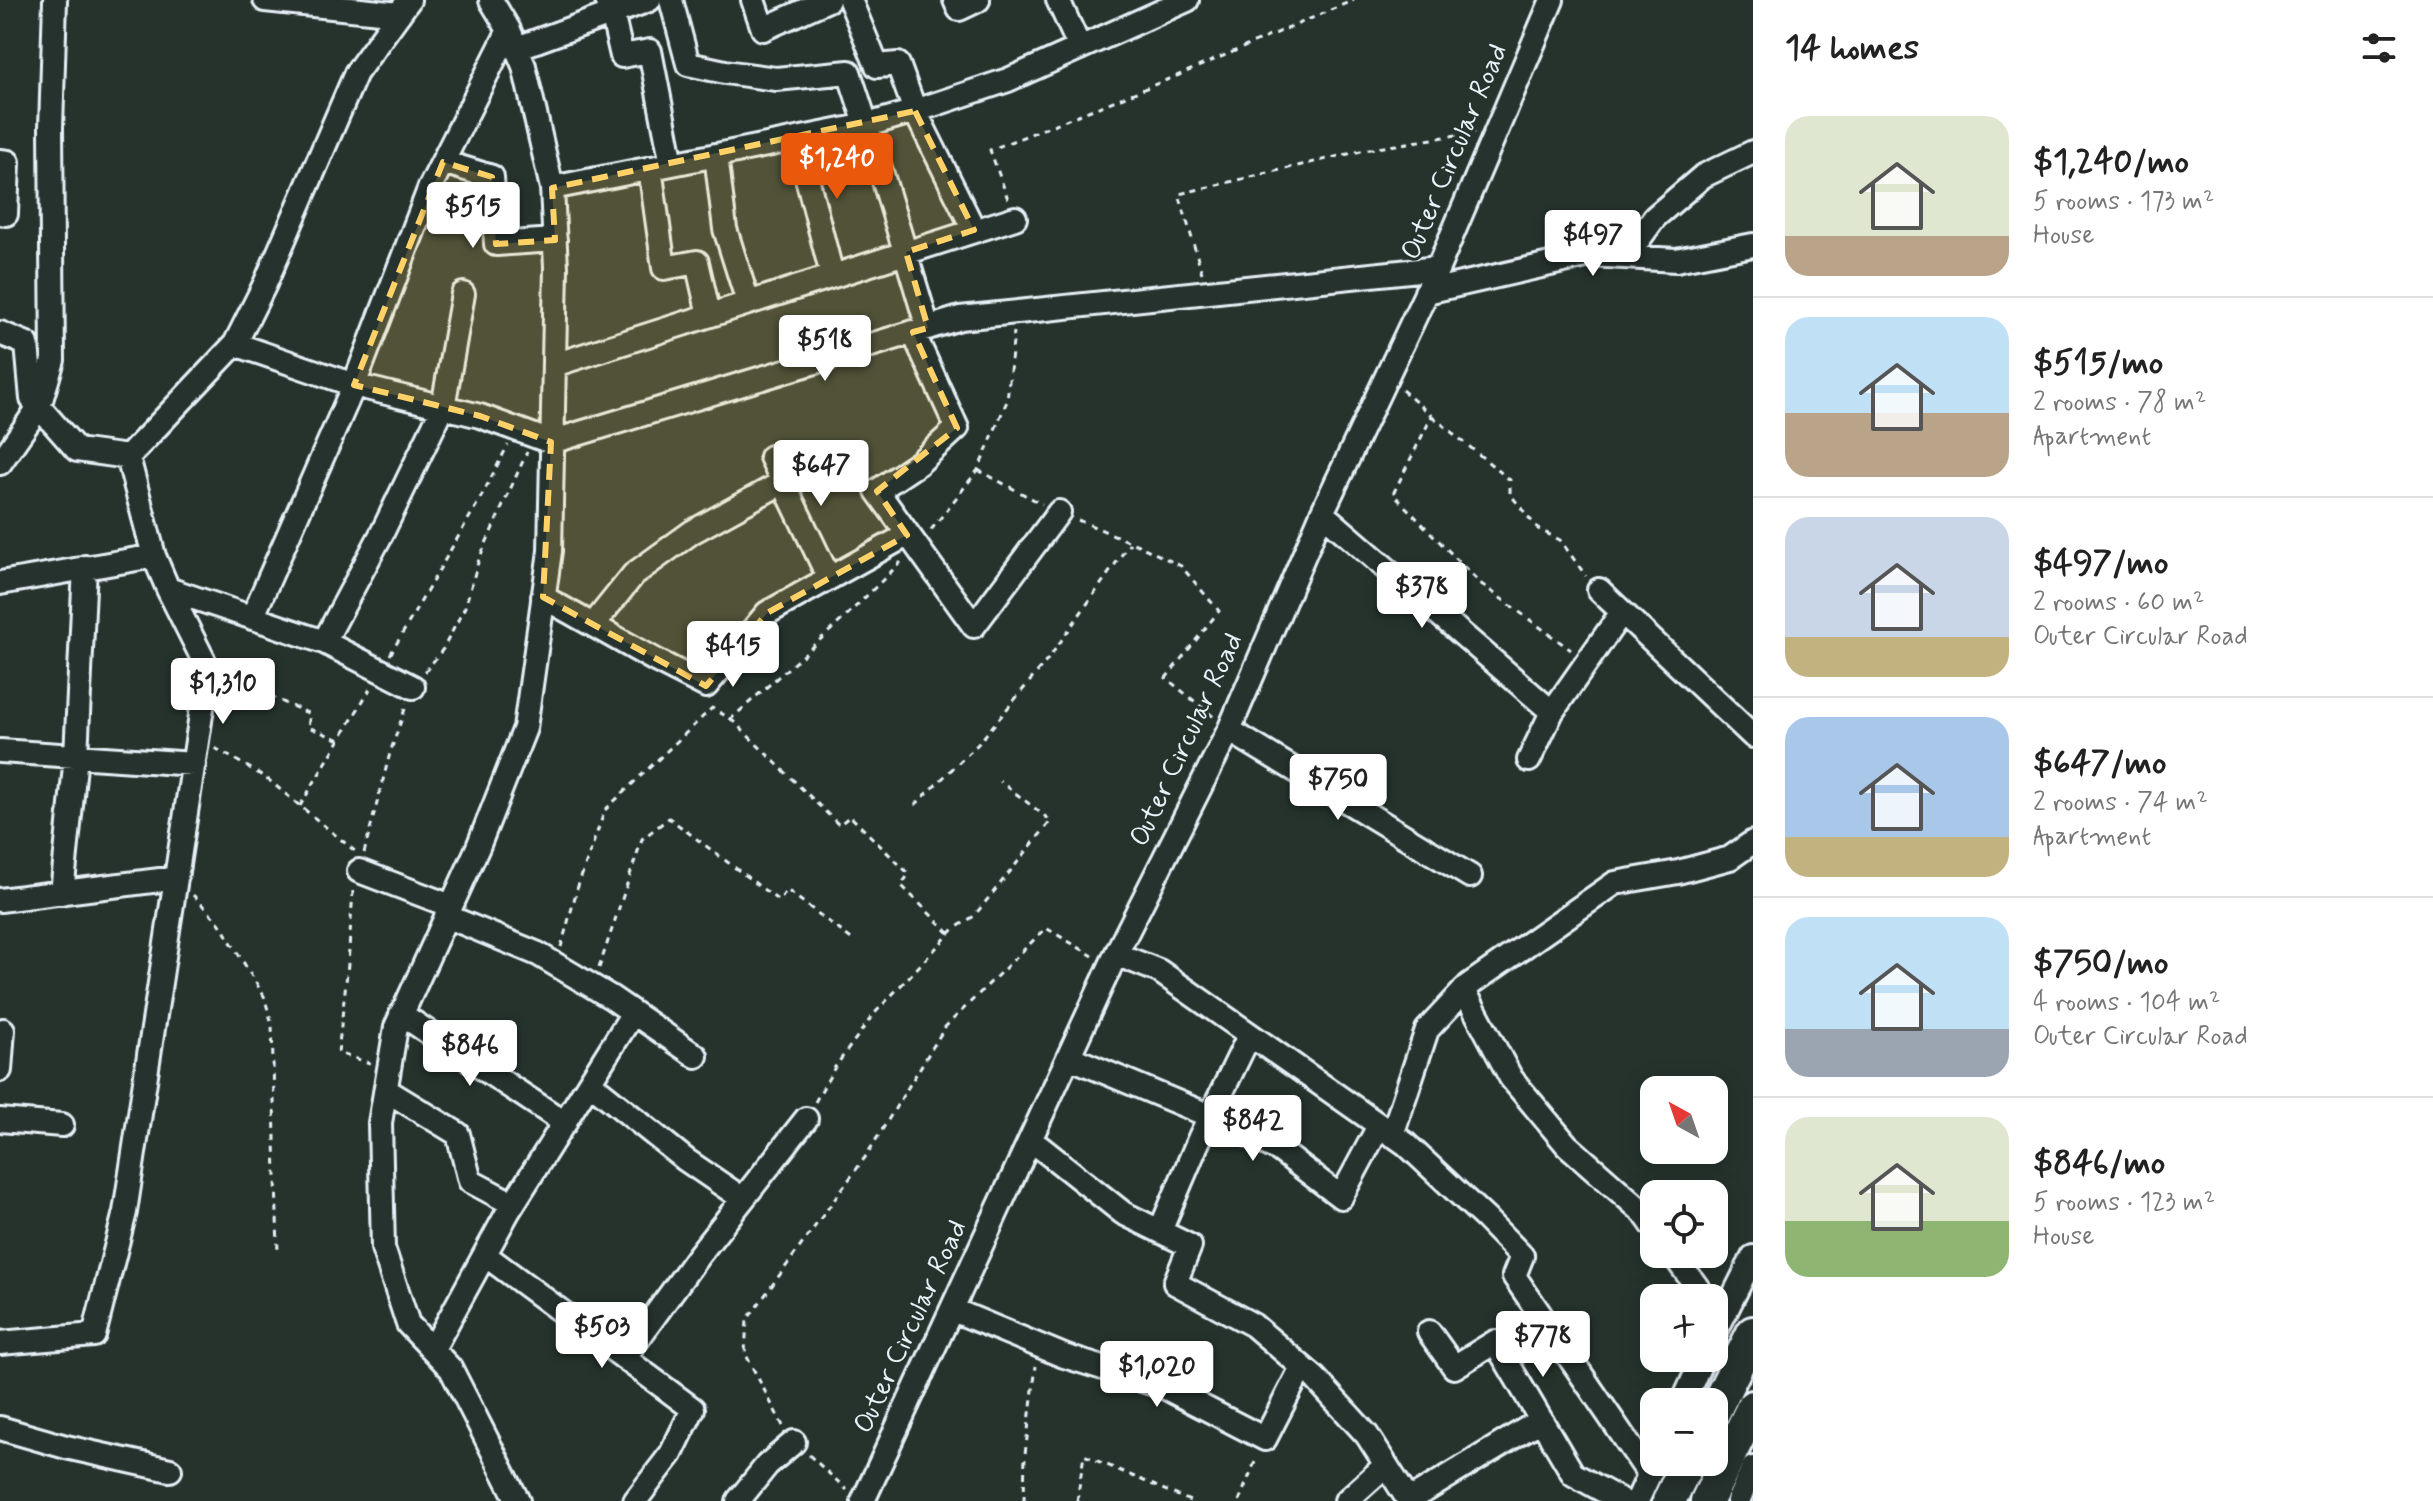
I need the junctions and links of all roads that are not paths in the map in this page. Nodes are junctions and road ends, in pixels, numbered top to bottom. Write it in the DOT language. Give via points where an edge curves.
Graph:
graph roads {
  1 [pos="55,0"];
  2 [pos="491,0"];
  3 [pos="649,0"];
  4 [pos="671,0"];
  5 [pos="753,0"];
  6 [pos="828,0"];
  7 [pos="850,0"];
  8 [pos="955,0"];
  9 [pos="978,0"];
  10 [pos="1058,0"];
  11 [pos="1187,0"];
  12 [pos="1552,0"];
  13 [pos="276,1"];
  14 [pos="609,6"];
  15 [pos="404,7"];
  16 [pos="513,39"];
  17 [pos="1080,48"];
  18 [pos="915,111"];
  19 [pos="867,125"];
  20 [pos="797,139"];
  21 [pos="1753,152"];
  22 [pos="716,155"];
  23 [pos="0,161"];
  24 [pos="443,162"];
  25 [pos="672,164"];
  26 [pos="650,168"];
  27 [pos="552,188"];
  28 [pos="0,213"];
  29 [pos="1015,218"];
  30 [pos="0,222"];
  31 [pos="974,230"];
  32 [pos="0,233"];
  33 [pos="555,240"];
  34 [pos="1753,245"];
  35 [pos="906,252"];
  36 [pos="1626,257"];
  37 [pos="1438,268"];
  38 [pos="832,275"];
  39 [pos="1426,292"];
  40 [pos="463,294"];
  41 [pos="748,302"];
  42 [pos="709,315"];
  43 [pos="920,330"];
  44 [pos="0,333"];
  45 [pos="235,344"];
  46 [pos="554,365"];
  47 [pos="354,385"];
  48 [pos="39,407"];
  49 [pos="443,407"];
  50 [pos="534,436"];
  51 [pos="128,457"];
  52 [pos="771,457"];
  53 [pos="0,463"];
  54 [pos="783,482"];
  55 [pos="1059,512"];
  56 [pos="1322,513"];
  57 [pos="912,542"];
  58 [pos="154,556"];
  59 [pos="85,567"];
  60 [pos="829,578"];
  61 [pos="0,583"];
  62 [pos="168,589"];
  63 [pos="1599,590"];
  64 [pos="543,597"];
  65 [pos="1622,612"];
  66 [pos="252,618"];
  67 [pos="593,625"];
  68 [pos="324,642"];
  69 [pos="413,687"];
  70 [pos="1552,712"];
  71 [pos="1229,730"];
  72 [pos="1753,736"];
  73 [pos="0,751"];
  74 [pos="76,756"];
  75 [pos="1529,760"];
  76 [pos="194,764"];
  77 [pos="1753,842"];
  78 [pos="359,871"];
  79 [pos="1470,876"];
  80 [pos="176,878"];
  81 [pos="62,893"];
  82 [pos="0,900"];
  83 [pos="449,911"];
  84 [pos="1113,960"];
  85 [pos="1464,990"];
  86 [pos="633,1013"];
  87 [pos="401,1014"];
  88 [pos="3,1030"];
  89 [pos="1249,1036"];
  90 [pos="696,1056"];
  91 [pos="1069,1057"];
  92 [pos="0,1070"];
  93 [pos="387,1080"];
  94 [pos="590,1083"];
  95 [pos="1210,1116"];
  96 [pos="806,1119"];
  97 [pos="0,1120"];
  98 [pos="565,1123"];
  99 [pos="62,1125"];
  100 [pos="1386,1130"];
  101 [pos="1031,1140"];
  102 [pos="743,1199"];
  103 [pos="513,1204"];
  104 [pos="1640,1209"];
  105 [pos="1160,1231"];
  106 [pos="485,1255"];
  107 [pos="1753,1257"];
  108 [pos="1728,1301"];
  109 [pos="953,1310"];
  110 [pos="1429,1332"];
  111 [pos="1753,1333"];
  112 [pos="0,1343"];
  113 [pos="433,1349"];
  114 [pos="624,1358"];
  115 [pos="1302,1367"];
  116 [pos="1726,1388"];
  117 [pos="1753,1407"];
  118 [pos="1541,1420"];
  119 [pos="0,1428"];
  120 [pos="794,1442"];
  121 [pos="1640,1451"];
  122 [pos="1386,1465"];
  123 [pos="1753,1468"];
  124 [pos="170,1470"];
  125 [pos="1648,1476"];
  126 [pos="1681,1476"];
  127 [pos="856,1496"];
  128 [pos="518,1501"];
  129 [pos="635,1501"];
  130 [pos="738,1501"];
  131 [pos="1346,1501"];
  132 [pos="1409,1501"];
  133 [pos="1622,1501"];
  134 [pos="1637,1501"];
  135 [pos="1669,1501"];
  136 [pos="1707,1501"];
  137 [pos="1738,1501"];
  1 -- 48 [label="street" via="53,360"];
  2 -- 16 [label="street"];
  3 -- 14 [label="street"];
  4 -- 19 [label="street" via="688,64 776,79 849,72"];
  5 -- 6 [label="street" via="763,29"];
  7 -- 18 [label="street" via="877,66 898,64"];
  8 -- 9 [label="street" via="959,9"];
  10 -- 17 [label="street"];
  11 -- 17 [label="street"];
  12 -- 37 [label="street, Outer Circular Road"];
  13 -- 15 [label="street"];
  14 -- 16 [label="street"];
  14 -- 25 [label="street" via="622,56 650,51"];
  15 -- 45 [label="street" via="356,73"];
  16 -- 24 [label="street"];
  16 -- 27 [label="street"];
  17 -- 18 [label="street" via="1008,80"];
  18 -- 19 [label="street"];
  18 -- 31 [label="street"];
  19 -- 20 [label="street"];
  19 -- 35 [label="street"];
  20 -- 22 [label="street"];
  20 -- 38 [label="street"];
  21 -- 36 [label="street" via="1703,176 1655,217"];
  22 -- 25 [label="street"];
  22 -- 41 [label="street" via="725,229"];
  23 -- 28 [label="street" via="8,162 6,214"];
  24 -- 33 [label="street" via="492,177 496,244"];
  24 -- 47 [label="street"];
  25 -- 26 [label="street"];
  26 -- 27 [label="street"];
  26 -- 42 [label="street" via="664,268 697,262"];
  27 -- 33 [label="street"];
  29 -- 31 [label="street"];
  30 -- 32 [label="street"];
  31 -- 35 [label="street"];
  33 -- 46 [label="street"];
  34 -- 36 [label="street" via="1676,260"];
  35 -- 38 [label="street"];
  35 -- 43 [label="street"];
  36 -- 39 [label="street" via="1590,255"];
  37 -- 39 [label="street, Outer Circular Road"];
  37 -- 43 [label="street" via="960,318"];
  38 -- 41 [label="street"];
  39 -- 56 [label="street, Outer Circular Road"];
  40 -- 49 [label="street"];
  41 -- 42 [label="street"];
  42 -- 46 [label="street"];
  43 -- 50 [label="street"];
  43 -- 57 [label="street" via="957,428 877,491"];
  44 -- 48 [label="street" via="27,344 32,399"];
  45 -- 47 [label="street"];
  45 -- 51 [label="street"];
  46 -- 50 [label="street"];
  47 -- 49 [label="street"];
  47 -- 66 [label="street"];
  48 -- 51 [label="street" via="77,450"];
  48 -- 53 [label="street"];
  49 -- 50 [label="street"];
  49 -- 68 [label="street"];
  50 -- 64 [label="street" via="550,551"];
  51 -- 58 [label="street"];
  52 -- 54 [label="street"];
  54 -- 60 [label="street"];
  54 -- 67 [label="street" via="692,532 634,574"];
  55 -- 57 [label="street" via="974,626"];
  56 -- 70 [label="street"];
  56 -- 71 [label="street, Outer Circular Road"];
  57 -- 60 [label="street"];
  58 -- 59 [label="street"];
  58 -- 62 [label="street"];
  59 -- 61 [label="street"];
  59 -- 74 [label="street"];
  60 -- 67 [label="street" via="767,613 706,686"];
  62 -- 66 [label="street"];
  62 -- 76 [label="street" via="208,669"];
  63 -- 65 [label="street"];
  64 -- 67 [label="street"];
  64 -- 83 [label="street" via="525,728"];
  65 -- 70 [label="street"];
  65 -- 72 [label="street"];
  66 -- 68 [label="street"];
  68 -- 69 [label="street"];
  70 -- 75 [label="street"];
  71 -- 79 [label="street"];
  71 -- 84 [label="street, Outer Circular Road"];
  73 -- 74 [label="street"];
  74 -- 76 [label="street"];
  74 -- 81 [label="street"];
  76 -- 80 [label="street"];
  77 -- 85 [label="street" via="1730,858 1615,883"];
  78 -- 83 [label="street"];
  80 -- 81 [label="street"];
  80 -- 112 [label="street" via="125,1212 94,1335"];
  81 -- 82 [label="street"];
  83 -- 86 [label="street" via="538,954"];
  83 -- 87 [label="street"];
  84 -- 89 [label="street" via="1159,971"];
  84 -- 91 [label="street, Outer Circular Road"];
  85 -- 100 [label="street" via="1427,1030"];
  85 -- 104 [label="street" via="1511,1078 1567,1145"];
  86 -- 90 [label="street"];
  86 -- 94 [label="street"];
  87 -- 93 [label="street"];
  87 -- 98 [label="street"];
  88 -- 92 [label="street"];
  89 -- 95 [label="street"];
  89 -- 100 [label="street"];
  91 -- 95 [label="street"];
  91 -- 101 [label="street, Outer Circular Road"];
  93 -- 103 [label="street" via="458,1134 470,1181"];
  93 -- 113 [label="street" via="380,1123 383,1248 408,1324"];
  94 -- 98 [label="street"];
  94 -- 102 [label="street"];
  95 -- 100 [label="street" via="1279,1150 1341,1197"];
  95 -- 105 [label="street"];
  96 -- 102 [label="street"];
  97 -- 99 [label="street"];
  98 -- 103 [label="street"];
  100 -- 121 [label="street" via="1522,1256 1514,1276"];
  101 -- 105 [label="street" via="1123,1213"];
  101 -- 109 [label="street, Outer Circular Road"];
  102 -- 114 [label="street"];
  103 -- 106 [label="street"];
  105 -- 115 [label="street" via="1190,1246 1175,1283 1253,1325"];
  106 -- 113 [label="street"];
  106 -- 114 [label="street"];
  107 -- 108 [label="street"];
  109 -- 115 [label="street" via="1042,1347 1164,1387 1265,1439"];
  109 -- 127 [label="street, Outer Circular Road"];
  110 -- 118 [label="street" via="1454,1367 1495,1342"];
  111 -- 116 [label="highway"];
  113 -- 128 [label="street" via="451,1369"];
  114 -- 129 [label="street" via="693,1409 671,1454"];
  115 -- 122 [label="street" via="1367,1435"];
  117 -- 136 [label="highway"];
  118 -- 132 [label="street"];
  118 -- 133 [label="street" via="1573,1474"];
  119 -- 124 [label="street"];
  120 -- 130 [label="street"];
  122 -- 131 [label="street"];
  122 -- 132 [label="street"];
  123 -- 137 [label="street"];
  125 -- 134 [label="street"];
  126 -- 135 [label="highway"];
}
